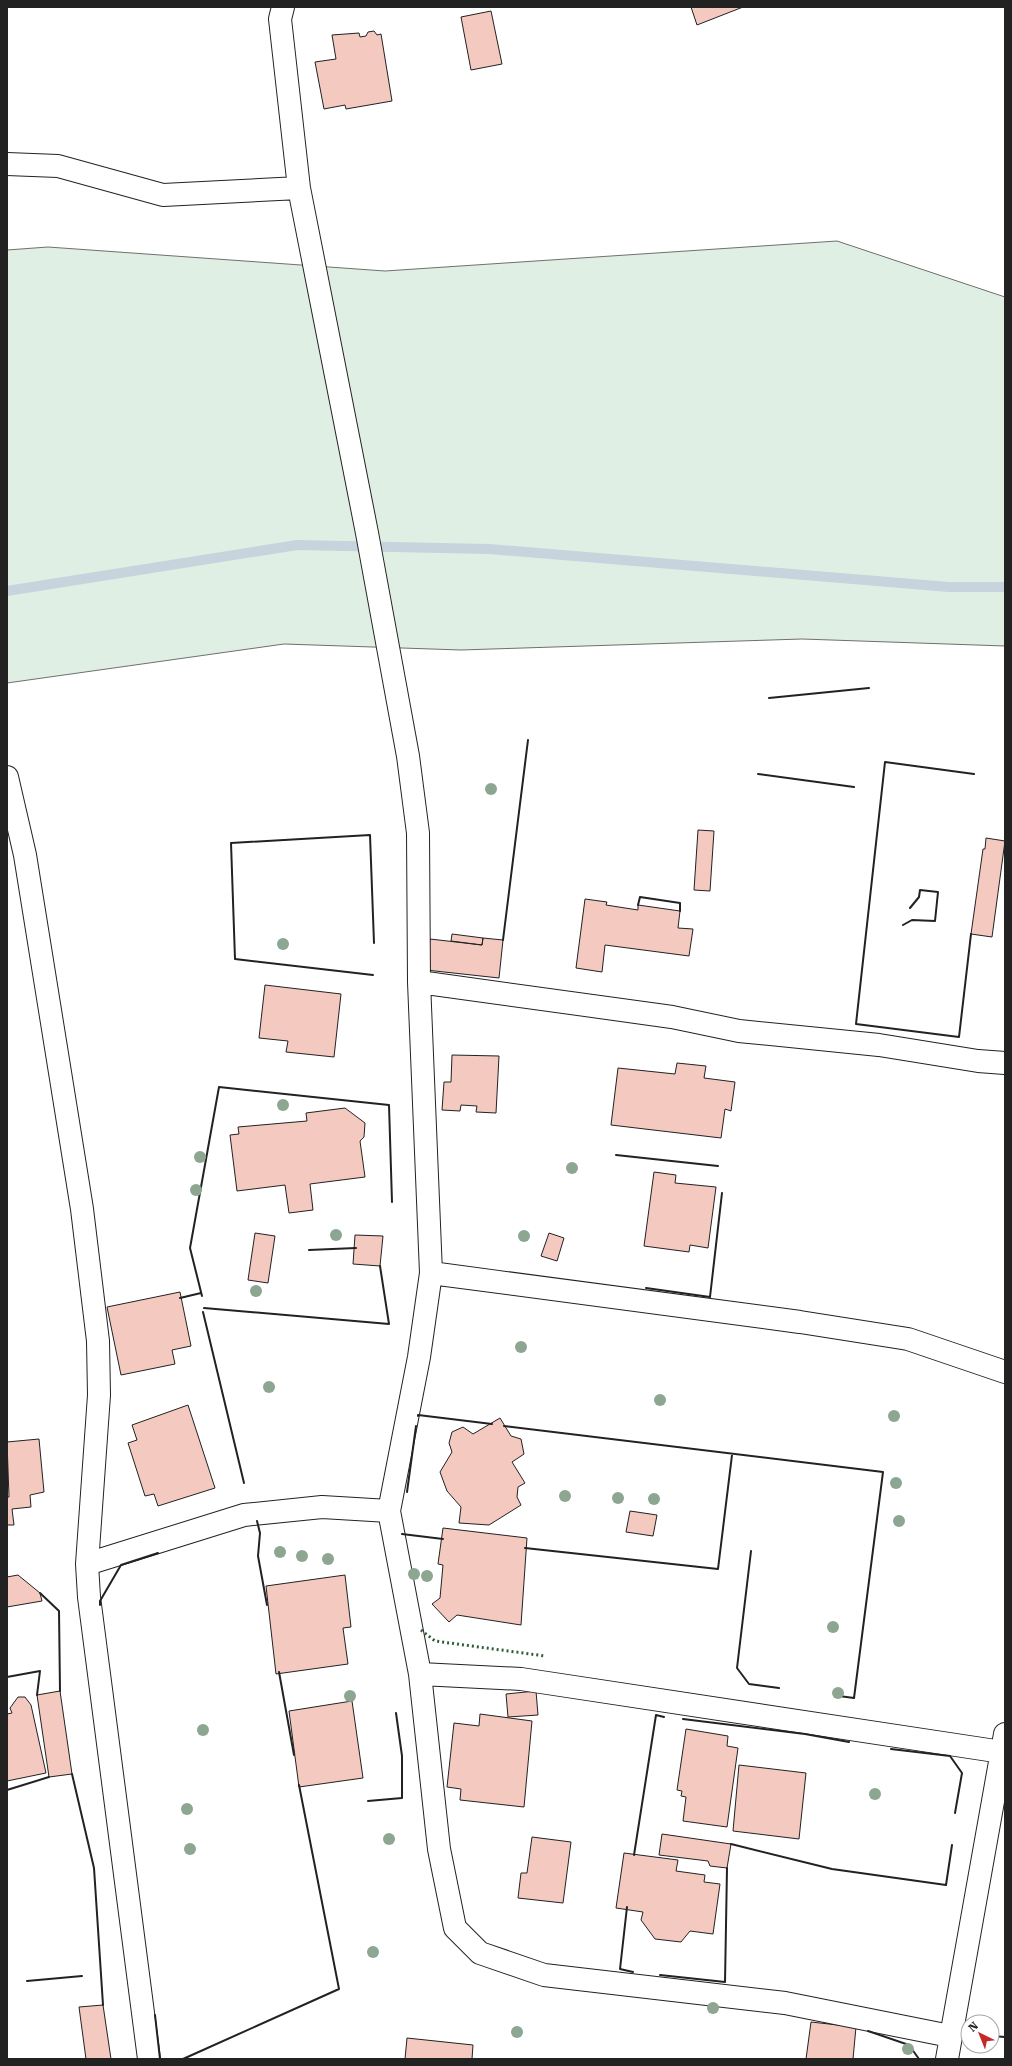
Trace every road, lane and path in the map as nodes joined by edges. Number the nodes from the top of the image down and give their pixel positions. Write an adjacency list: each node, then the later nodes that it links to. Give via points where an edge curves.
1 (283, 7): 3 (street, via 280,19)
2 (7, 164): 3 (street, via 58,166 163,195)
3 (299, 188): 5 (street, via 408,756 418,833)
4 (7, 777): 10 (street, via 25,855 81,1201 98,1341 99,1395)
5 (419, 982): 6 (street, via 664,1016 739,1031 879,1045); 7 (street)
6 (1005, 1063)
7 (431, 1273): 8 (street, via 800,1322 908,1339); 9 (street)
8 (1005, 1372)
9 (389, 1511): 10 (street, via 322,1507 244,1515); 11 (street)
10 (87, 1564): 14 (street, via 88,1597)
11 (420, 1674): 12 (street, via 521,1679); 13 (street, via 440,1849 455,1928 480,1953 544,1974 785,2003)
12 (1003, 1743): 13 (street)
13 (950, 2036): 15 (street)
14 (149, 2059)
15 (947, 2059)

